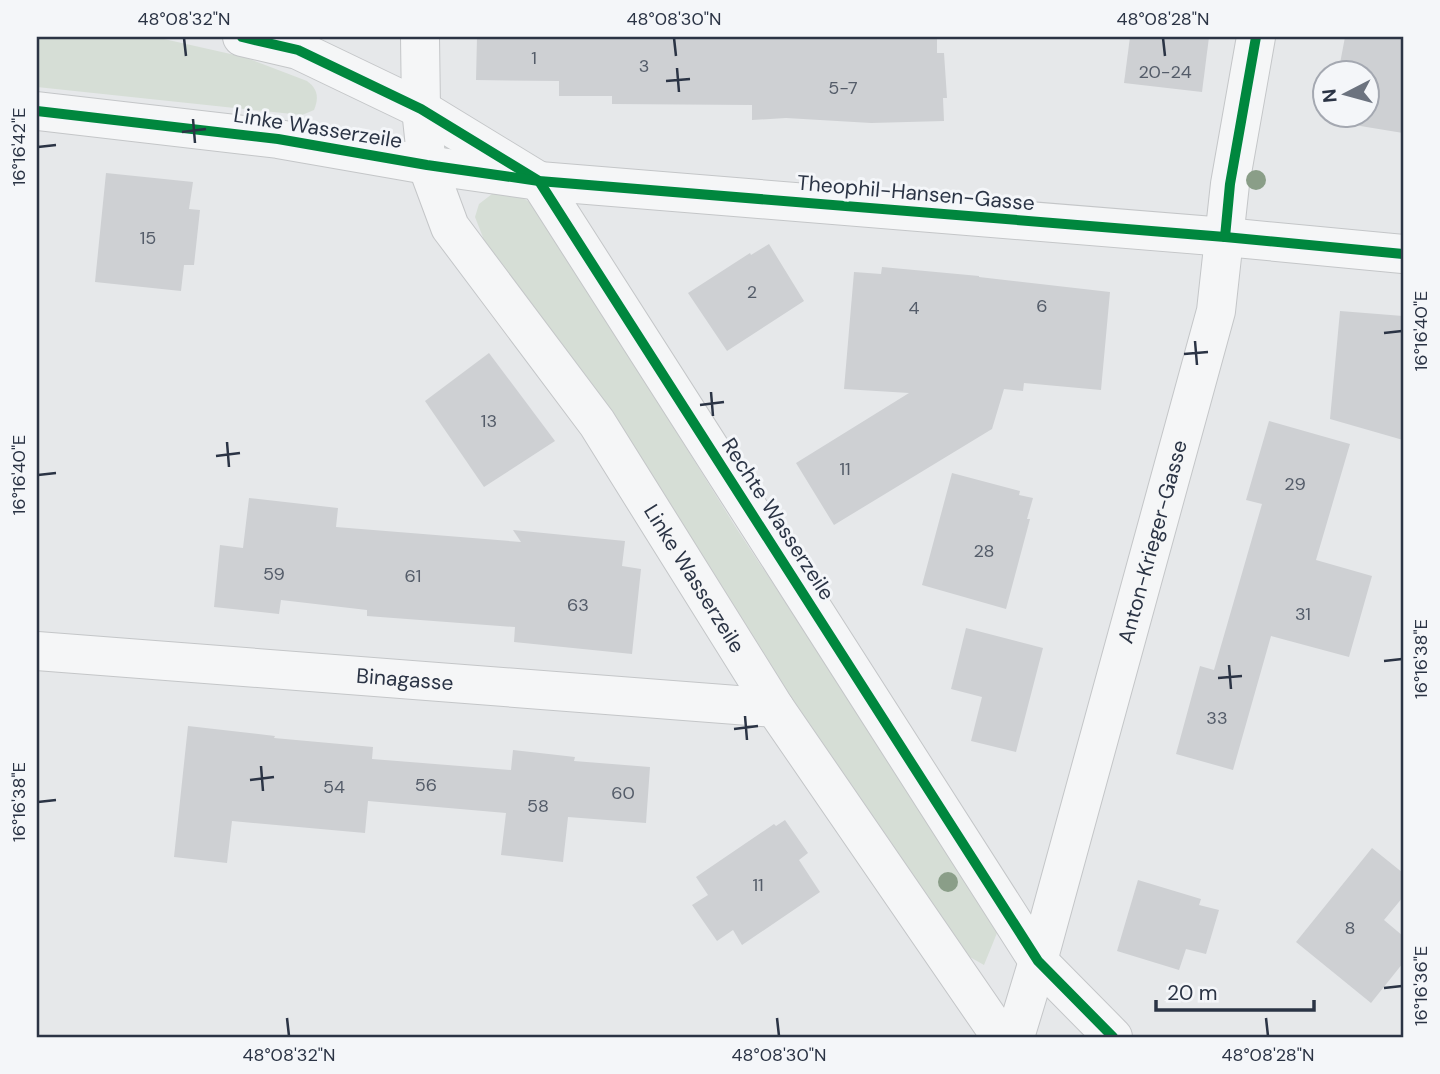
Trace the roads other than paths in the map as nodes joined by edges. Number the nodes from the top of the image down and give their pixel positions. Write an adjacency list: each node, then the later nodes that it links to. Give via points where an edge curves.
1 (242, 37): 4 (street, Rechte Wasserzeile, via 298,50)
2 (419, 37): 4 (street)
3 (1256, 37): 8 (street, Anton-Krieger-Gasse)
4 (421, 109): 6 (street); 7 (street, Rechte Wasserzeile)
5 (37, 111): 6 (street, Linke Wasserzeile, via 278,139)
6 (427, 165): 7 (street, Theophil-Hansen-Gasse); 11 (street, Linke Wasserzeile, via 450,227 597,424)
7 (539, 181): 8 (street, Theophil-Hansen-Gasse); 12 (street, Rechte Wasserzeile)
8 (1224, 237): 9 (street, Theophil-Hansen-Gasse); 12 (street, Anton-Krieger-Gasse, via 1216,311)
9 (1403, 254)
10 (37, 651): 11 (street, Binagasse)
11 (775, 708): 13 (street, Linke Wasserzeile)
12 (1038, 961): 14 (street, Anton-Krieger-Gasse); 15 (street, Rechte Wasserzeile)
13 (1001, 1037)
14 (1015, 1037)
15 (1113, 1037)

